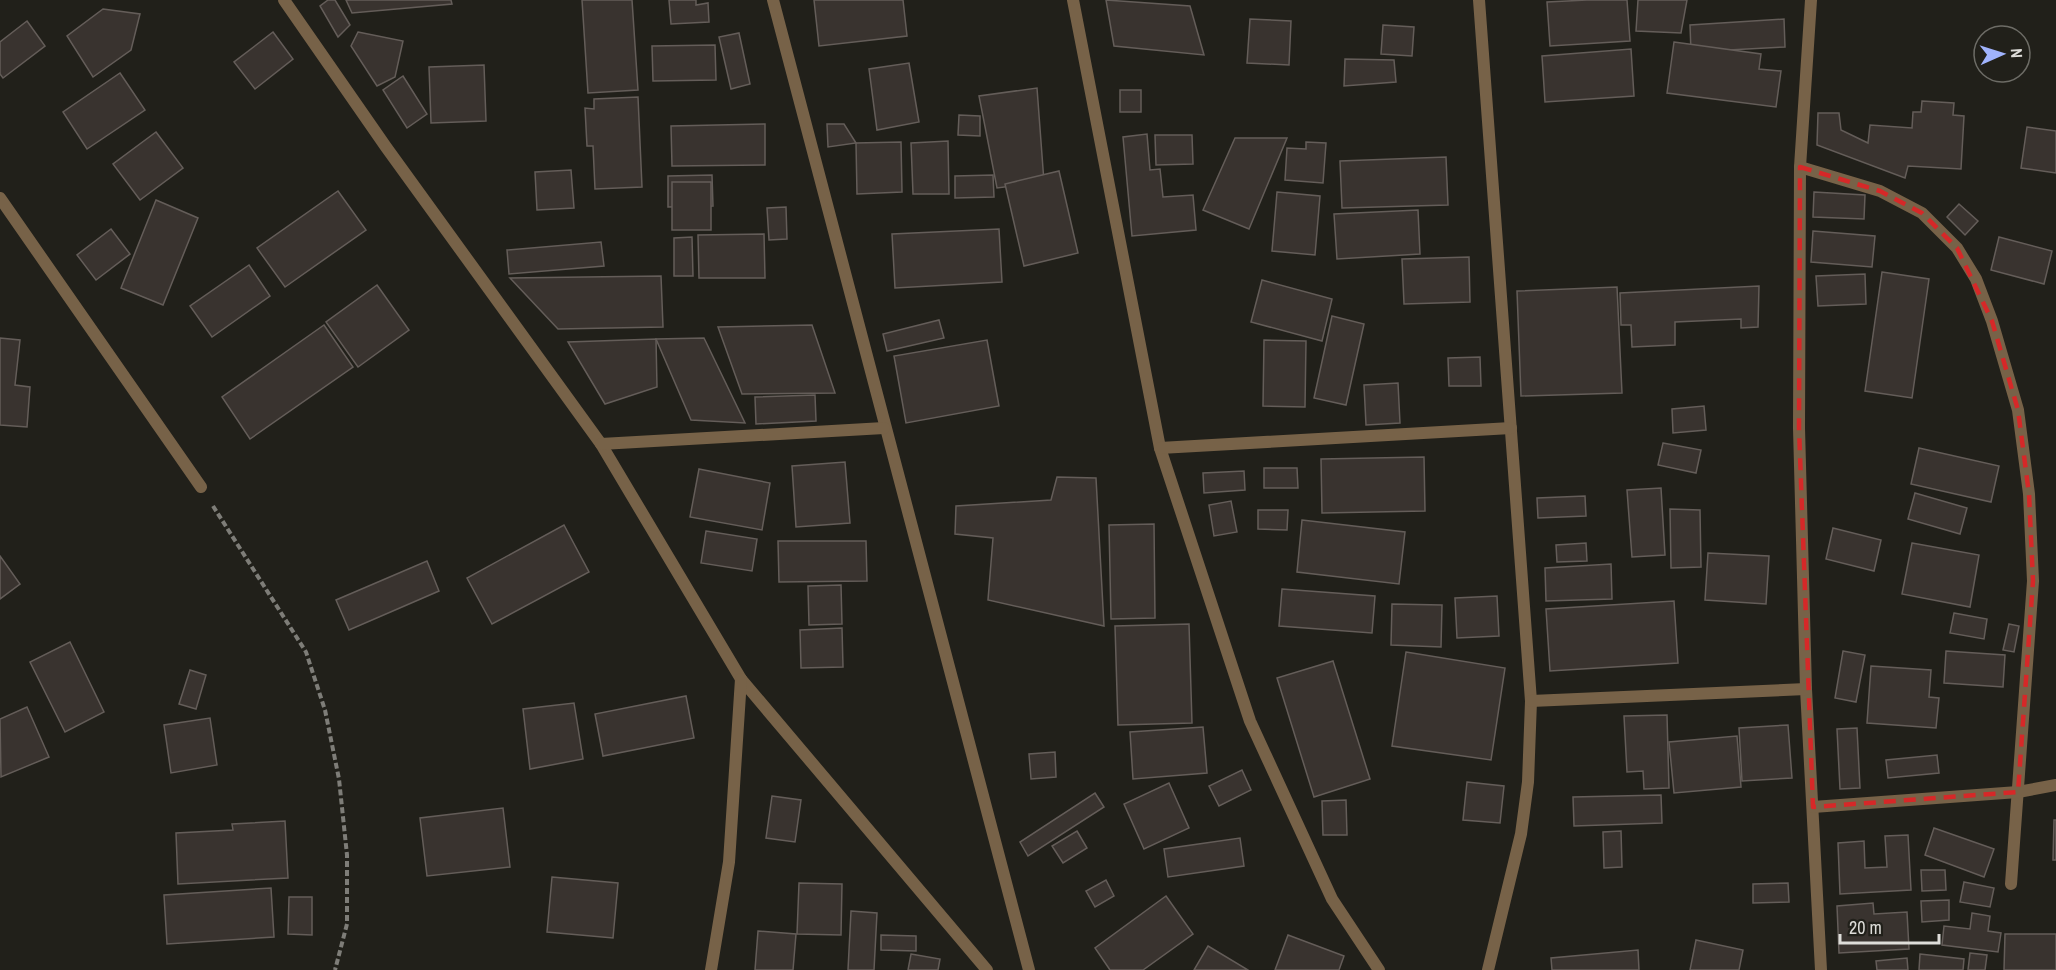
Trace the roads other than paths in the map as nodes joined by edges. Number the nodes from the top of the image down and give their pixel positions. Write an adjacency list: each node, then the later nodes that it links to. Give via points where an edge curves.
1 (284, 0): 10 (street)
2 (773, 0): 8 (street)
3 (1073, 0): 11 (street)
4 (1479, 0): 9 (street)
5 (1811, 0): 6 (street)
6 (1800, 167): 14 (street, via 1799,428); 17 (street, via 1880,191 1922,213 1957,248 1976,279 1992,321 2018,410 2030,494 2033,581)
7 (0, 198): 12 (street)
8 (884, 428): 10 (street); 22 (street)
9 (1511, 428): 11 (street); 15 (street)
10 (601, 444): 13 (street)
11 (1160, 448): 23 (street, via 1250,721 1332,899)
12 (201, 487)
13 (741, 680): 20 (street, via 729,862); 21 (street)
14 (1806, 689): 15 (street); 18 (street)
15 (1531, 701): 24 (street, via 1528,782 1521,834)
16 (2056, 785): 17 (street)
17 (2018, 792): 18 (street); 19 (street)
18 (1813, 807): 25 (street)
19 (2011, 884)
20 (711, 970)
21 (987, 970)
22 (1029, 970)
23 (1379, 970)
24 (1488, 970)
25 (1821, 970)

